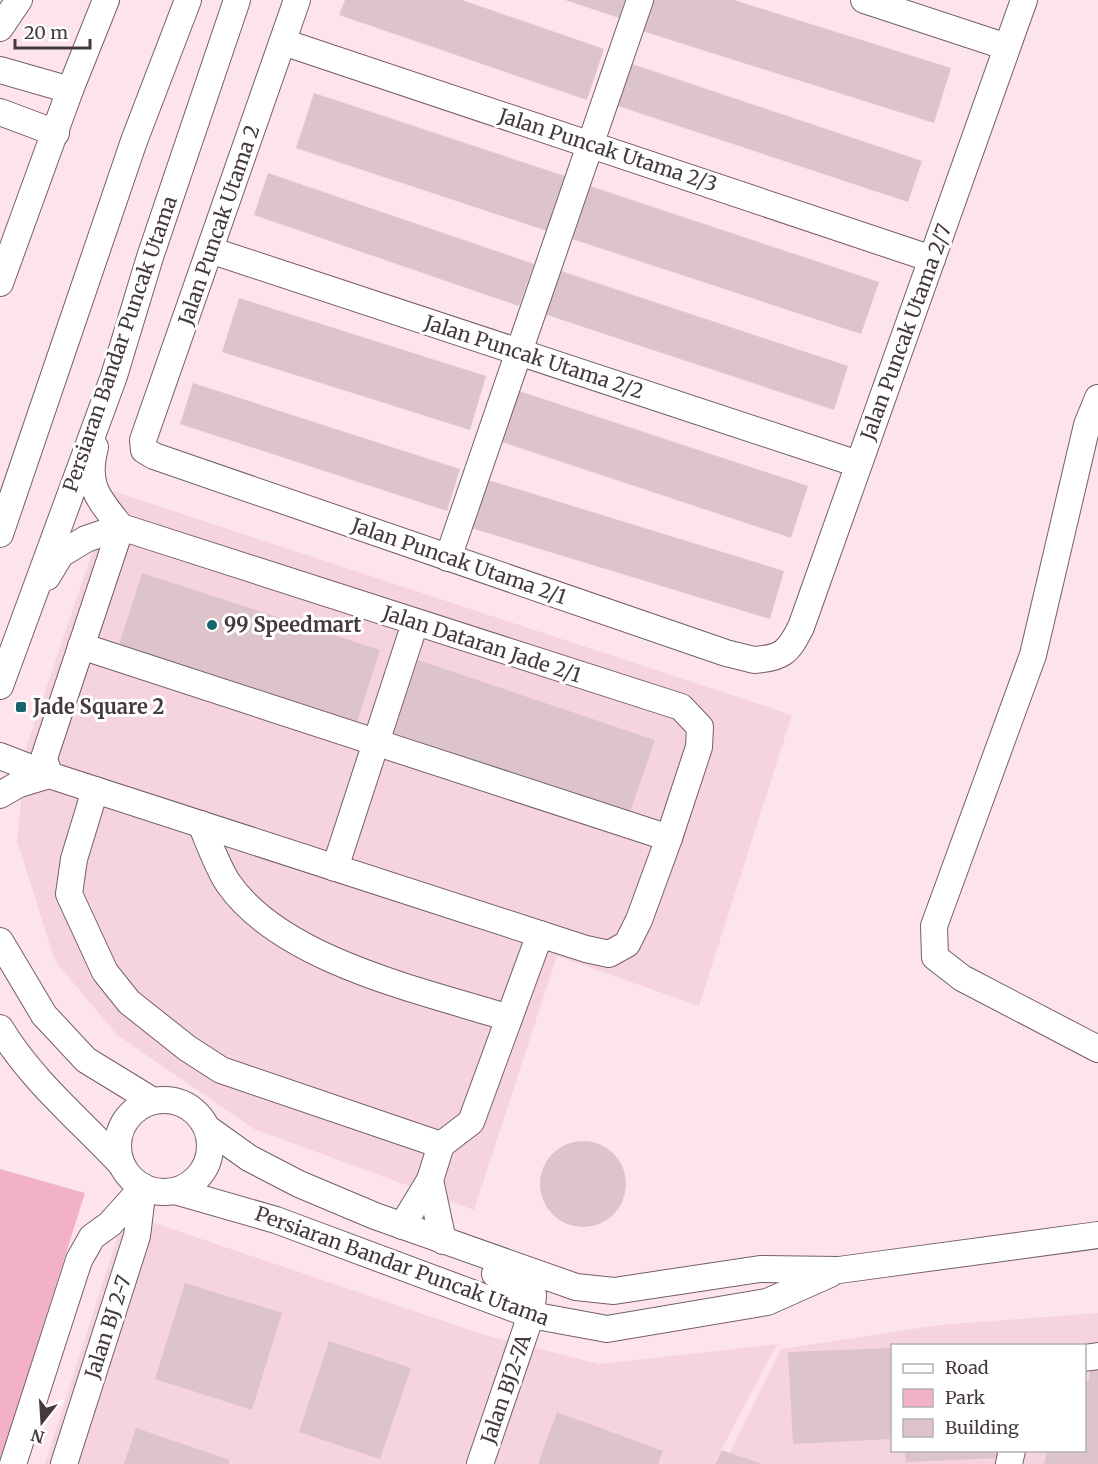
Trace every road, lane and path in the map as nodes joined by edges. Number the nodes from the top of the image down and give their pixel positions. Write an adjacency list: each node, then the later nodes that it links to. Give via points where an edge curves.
1 (19, 0): 9 (street)
2 (106, 0): 13 (street)
3 (188, 0): 26 (street, via 134,141)
4 (237, 0): 21 (street, Persiaran Bandar Puncak Utama)
5 (297, 0): 10 (street, Jalan Puncak Utama 2)
6 (640, 0): 16 (street)
7 (864, 0): 11 (street)
8 (1024, 0): 11 (street, Jalan Puncak Utama 2/7)
9 (0, 28)
10 (283, 42): 16 (street, Jalan Puncak Utama 2/3); 17 (street, Jalan Puncak Utama 2)
11 (1007, 47): 18 (street, Jalan Puncak Utama 2/7)
12 (0, 70): 13 (street)
13 (70, 90): 15 (street)
14 (0, 112): 15 (street)
15 (56, 133): 19 (street)
16 (590, 144): 18 (street, Jalan Puncak Utama 2/3); 20 (street)
17 (210, 250): 20 (street, Jalan Puncak Utama 2/2); 23 (street, Jalan Puncak Utama 2, via 143,440)
18 (932, 259): 24 (street, Jalan Puncak Utama 2/7)
19 (0, 283)
20 (519, 352): 24 (street, Jalan Puncak Utama 2/2); 27 (street)
21 (114, 376): 25 (street, via 91,464 95,495); 28 (street, Persiaran Bandar Puncak Utama)
22 (1098, 398): 45 (street, via 1087,425 1033,655 934,926 935,957 962,978)
23 (144, 450): 27 (street, Jalan Puncak Utama 2/1)
24 (858, 464): 31 (street, Jalan Puncak Utama 2/7, via 801,627 792,646)
25 (121, 527): 28 (street, via 86,539 61,554); 29 (street, Jalan Dataran Jade 2/1); 30 (street)
26 (0, 534)
27 (448, 558): 31 (street, Jalan Puncak Utama 2/1, via 726,653 754,660)
28 (23, 619): 32 (street, Persiaran Bandar Puncak Utama)
29 (415, 623): 33 (street); 39 (street, Jalan Dataran Jade 2/1, via 681,707 700,727 699,747)
30 (81, 646): 33 (street); 35 (street, via 44,758)
31 (777, 658)
32 (0, 686)
33 (376, 742): 39 (street); 40 (street)
34 (0, 756): 35 (street)
35 (49, 775): 36 (street); 37 (street, via 19,784)
36 (95, 790): 38 (street); 48 (street, via 74,859 69,894 105,972 129,1002 221,1070)
37 (0, 795)
38 (201, 824): 40 (street); 43 (street, via 228,882 258,916 297,942 366,974)
39 (669, 838): 41 (street, via 627,944 609,954)
40 (334, 868): 41 (street)
41 (540, 934): 43 (street)
42 (0, 941): 46 (street, via 44,1015 86,1060)
43 (509, 1018): 48 (street, via 471,1122)
44 (0, 1029): 49 (street, via 48,1089)
45 (1098, 1049)
46 (153, 1101): 47 (street, via 169,1100 184,1105); 49 (street, via 127,1119 120,1133)
47 (207, 1128): 52 (street, via 208,1160 201,1174 190,1185); 53 (street, Persiaran Bandar Puncak Utama, via 299,1184)
48 (441, 1144): 50 (street)
49 (121, 1164): 51 (street, via 130,1178)
50 (430, 1180): 54 (street); 56 (street)
51 (143, 1187): 52 (street); 59 (street, via 110,1224 92,1237 79,1260); 60 (street, Jalan BJ 2-7, via 137,1236)
52 (175, 1191): 58 (street, Persiaran Bandar Puncak Utama, via 276,1220)
53 (375, 1216): 54 (street, Persiaran Bandar Puncak Utama); 58 (street, via 525,1288 533,1295)
54 (402, 1226): 56 (street, Persiaran Bandar Puncak Utama)
55 (1098, 1235): 57 (street, Persiaran Bandar Puncak Utama)
56 (443, 1240): 57 (street, Persiaran Bandar Puncak Utama, via 576,1287 614,1291 760,1269)
57 (839, 1270): 58 (street, Persiaran Bandar Puncak Utama, via 767,1302 607,1329)
58 (531, 1315): 61 (street, Jalan BJ2-7A)
59 (13, 1464)
60 (64, 1464)
61 (480, 1464)

